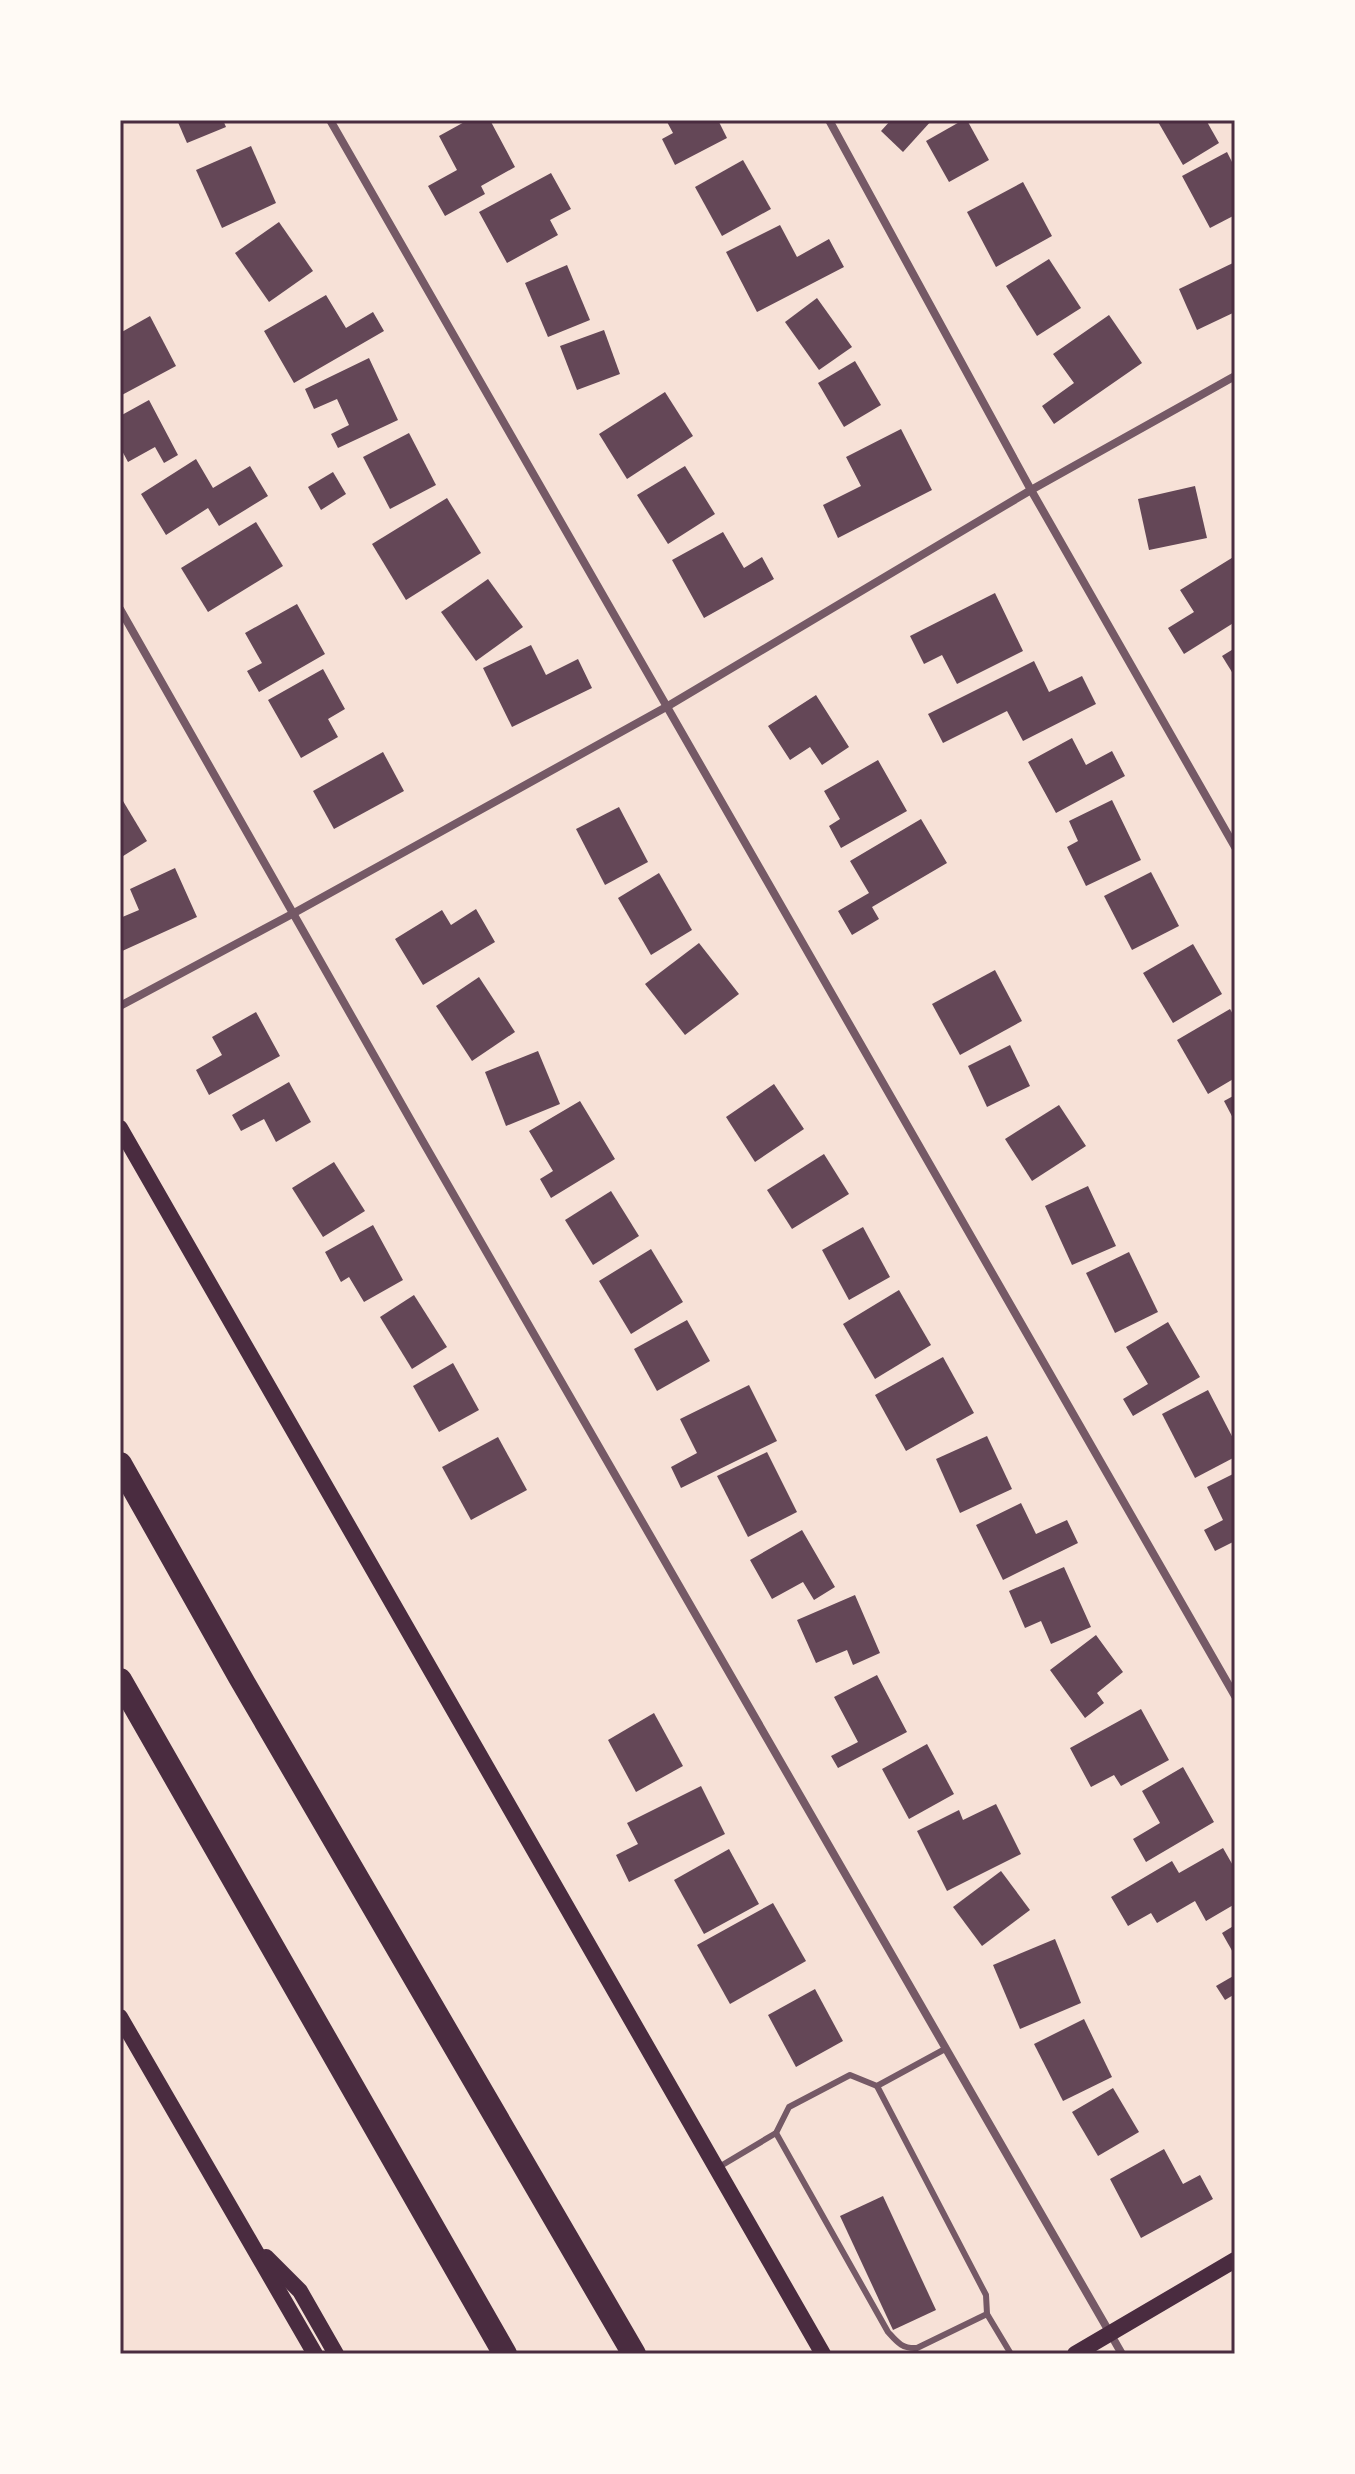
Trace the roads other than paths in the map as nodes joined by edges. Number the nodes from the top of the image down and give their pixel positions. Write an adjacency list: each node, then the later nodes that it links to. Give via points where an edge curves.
1 (330, 120): 6 (street)
2 (829, 120): 4 (street)
3 (1235, 376): 4 (street)
4 (1031, 490): 6 (street); 7 (street)
5 (120, 609): 8 (street)
6 (668, 706): 8 (street); 13 (street)
7 (1235, 847)
8 (294, 913): 9 (street); 15 (street)
9 (120, 1006)
10 (120, 1128): 18 (main road)
11 (120, 1464): 27 (highway)
12 (120, 1680): 26 (highway)
13 (1235, 1696)
14 (120, 2017): 19 (main road)
15 (945, 2049): 16 (lane); 23 (street)
16 (877, 2086): 17 (lane, via 850,2075 789,2107); 21 (lane, via 986,2295)
17 (776, 2133): 18 (lane); 21 (lane, via 898,2344 917,2348)
18 (716, 2169): 22 (main road)
19 (248, 2239): 24 (main road); 25 (main road, via 300,2291)
20 (1235, 2260): 23 (main road)
21 (987, 2314): 30 (lane)
22 (806, 2324): 28 (main road); 29 (main road)
23 (1109, 2334): 31 (main road); 32 (street)
24 (315, 2354)
25 (336, 2354)
26 (505, 2354)
27 (634, 2354)
28 (806, 2354)
29 (823, 2354)
30 (1011, 2354)
31 (1075, 2354)
32 (1122, 2354)

